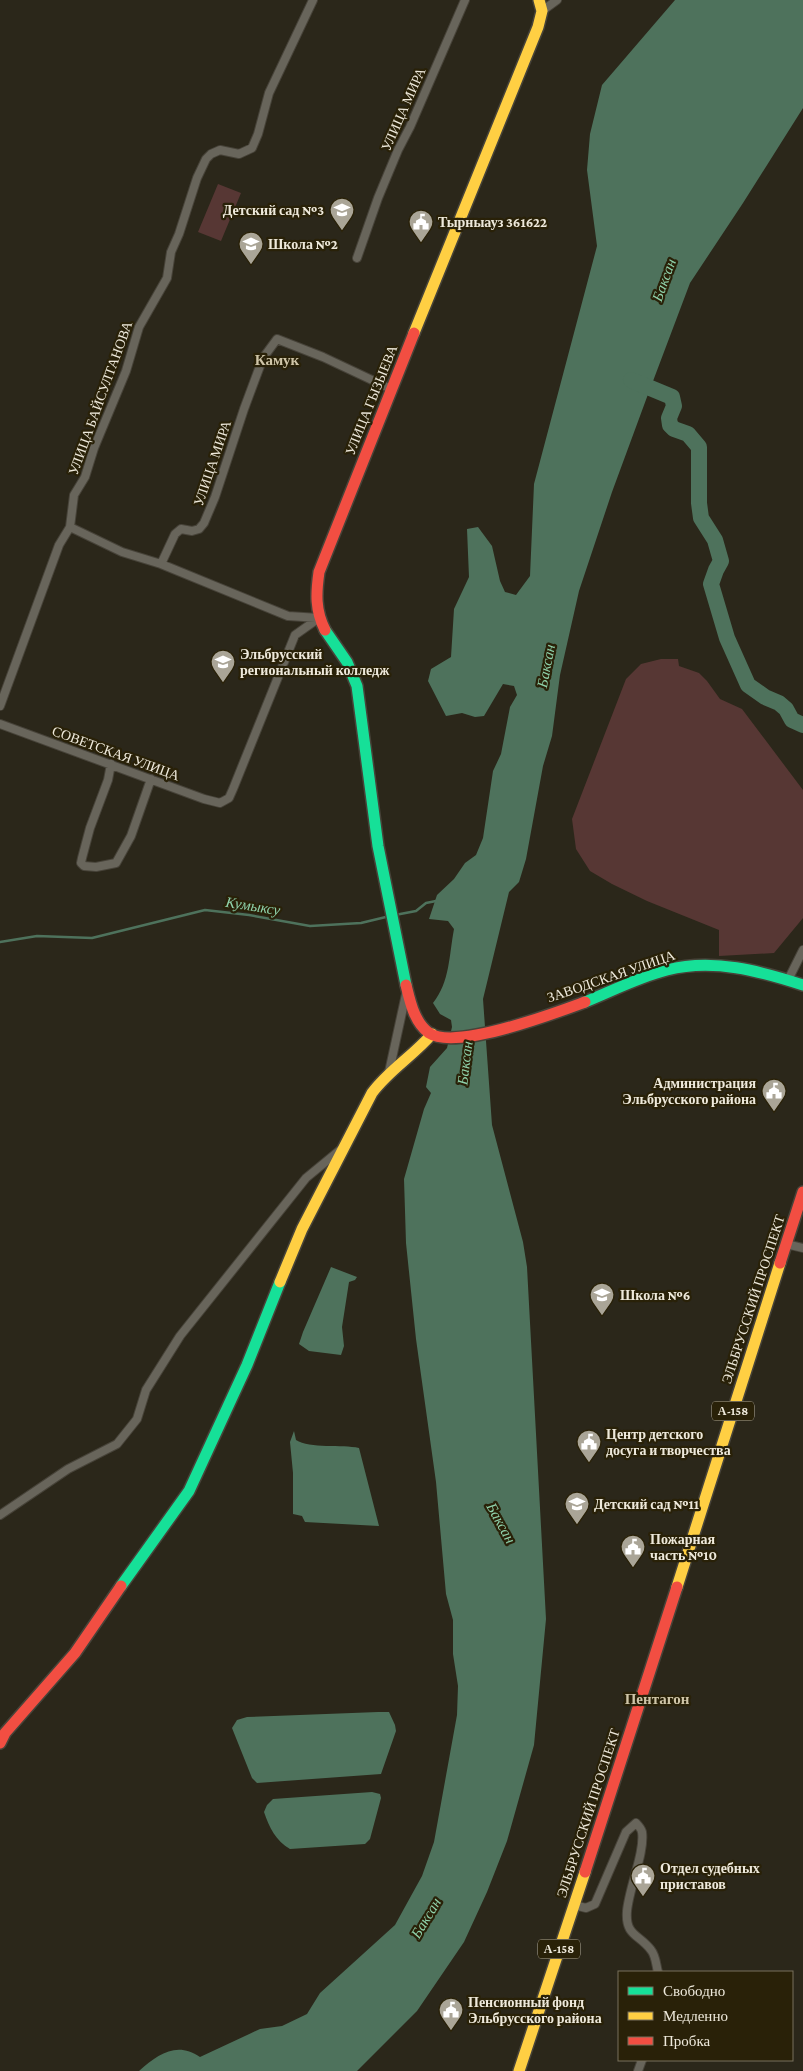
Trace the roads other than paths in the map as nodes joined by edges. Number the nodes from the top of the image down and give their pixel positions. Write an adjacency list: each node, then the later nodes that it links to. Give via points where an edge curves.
1 (313, 0): 7 (street, УЛИЦА БАЙСУЛТАНОВА, via 268,93 252,148 239,154 220,150 211,154 196,178 171,252 167,278 139,326 126,371 85,477 74,495)
2 (465, 0): 5 (street, УЛИЦА МИРА, via 398,150)
3 (557, 0): 4 (street)
4 (540, 6): 6 (street, УЛИЦА ГЫЗЫЕВА, via 538,27)
5 (357, 258)
6 (391, 389): 8 (street, УЛИЦА МИРА, via 277,339 263,358 204,524 199,529 181,530 175,534); 9 (street, УЛИЦА ГЫЗЫЕВА, via 319,572 316,595)
7 (70, 527): 8 (street, via 122,552); 10 (street, УЛИЦА БАЙСУЛТАНОВА, via 59,545)
8 (161, 564): 9 (street, via 288,616)
9 (319, 618): 13 (street, СОВЕТСКАЯ УЛИЦА, via 295,635 229,798 214,802); 17 (street, via 355,678 378,846)
10 (0, 706)
11 (0, 724): 12 (street, СОВЕТСКАЯ УЛИЦА)
12 (111, 764): 13 (street, СОВЕТСКАЯ УЛИЦА); 13 (street, via 82,858 84,866 116,863 131,836)
13 (151, 779)
14 (803, 950): 15 (street)
15 (788, 980): 16 (street, ЗАВОДСКАЯ УЛИЦА); 18 (street, ЗАВОДСКАЯ УЛИЦА, via 721,966 675,968 489,1033)
16 (803, 985)
17 (407, 987): 18 (street, via 417,1019); 19 (street)
18 (437, 1036): 19 (street)
19 (389, 1072): 20 (street, via 372,1094)
20 (343, 1147): 24 (street, via 306,1178 180,1336 146,1390 137,1419 116,1444 68,1469); 25 (street, via 302,1229 247,1365 189,1491 75,1653 5,1733)
21 (803, 1192): 22 (street, ЭЛЬБРУССКИЙ ПРОСПЕКТ / А-158)
22 (786, 1244): 23 (street); 26 (street, ЭЛЬБРУССКИЙ ПРОСПЕКТ / А-158)
23 (803, 1248)
24 (0, 1515)
25 (0, 1743)
26 (574, 1904): 27 (street, via 586,1908 595,1904 626,1832 636,1822 642,1830 642,1844 629,1895 628,1927 651,1950); 28 (street, ЭЛЬБРУССКИЙ ПРОСПЕКТ / А-158)
27 (658, 1971)
28 (519, 2071)

